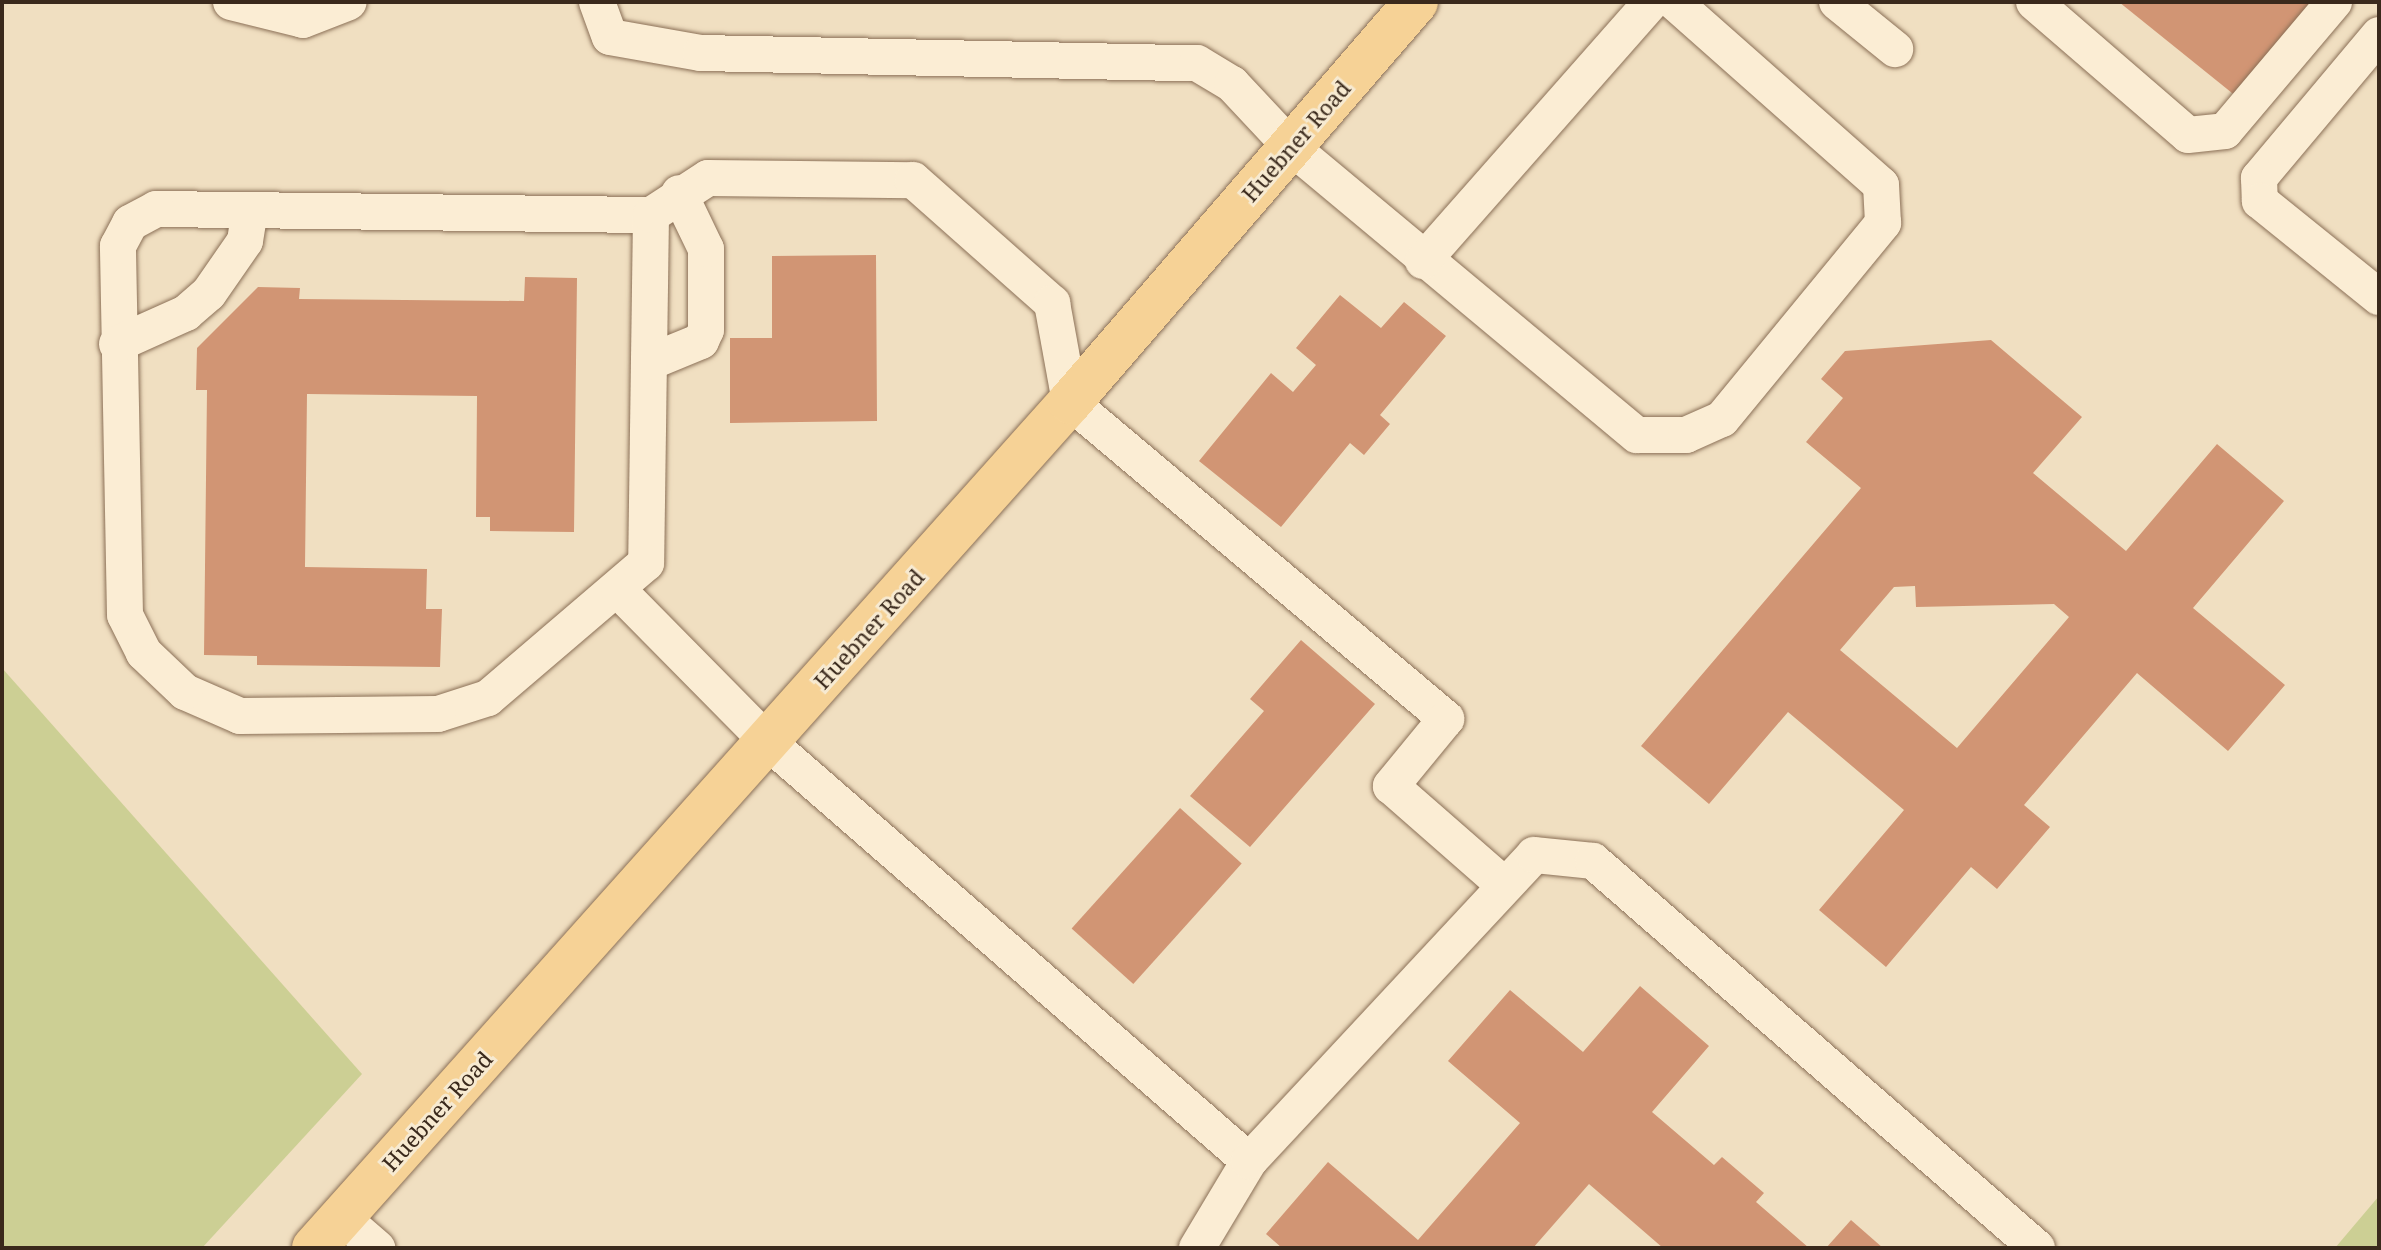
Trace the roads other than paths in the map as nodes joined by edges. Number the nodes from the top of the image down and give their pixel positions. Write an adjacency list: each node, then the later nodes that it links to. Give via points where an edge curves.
1 (231, 2): 2 (lane, via 303,20)
2 (349, 2)
3 (597, 2): 12 (lane, via 610,37 701,53 1197,63 1232,84)
4 (1416, 2): 12 (main road, Huebner Road)
5 (1651, 2): 16 (lane)
6 (1674, 2): 16 (lane, via 1881,185 1883,223 1722,419 1686,435 1637,435)
7 (1837, 2): 11 (lane)
8 (2034, 2): 9 (lane, via 2188,135 2225,131)
9 (2334, 2)
10 (2379, 35): 17 (lane, via 2259,178 2260,201)
11 (1895, 49)
12 (1291, 147): 16 (lane); 20 (main road, Huebner Road)
13 (679, 193): 15 (lane); 19 (lane, via 706,249 706,330 701,341); 20 (lane, via 708,178 913,180 1052,303)
14 (250, 210): 15 (lane); 18 (lane, via 245,241 209,293 186,313); 18 (lane, via 156,209 130,223 118,246)
15 (651, 215): 19 (lane)
16 (1423, 261)
17 (2379, 297)
18 (117, 344): 21 (lane, via 125,615 144,653 209,707 240,716 438,714 488,698)
19 (650, 362): 21 (lane, via 646,563)
20 (1070, 402): 22 (main road, Huebner Road); 23 (lane, via 1446,719 1391,786)
21 (619, 591): 22 (lane)
22 (768, 742): 24 (lane); 25 (main road, Huebner Road)
23 (1503, 884): 24 (lane); 28 (lane, via 1534,855 1593,861)
24 (1249, 1161): 27 (lane)
25 (328, 1233): 26 (lane)
26 (377, 1248)
27 (1197, 1248)
28 (2037, 1248)

